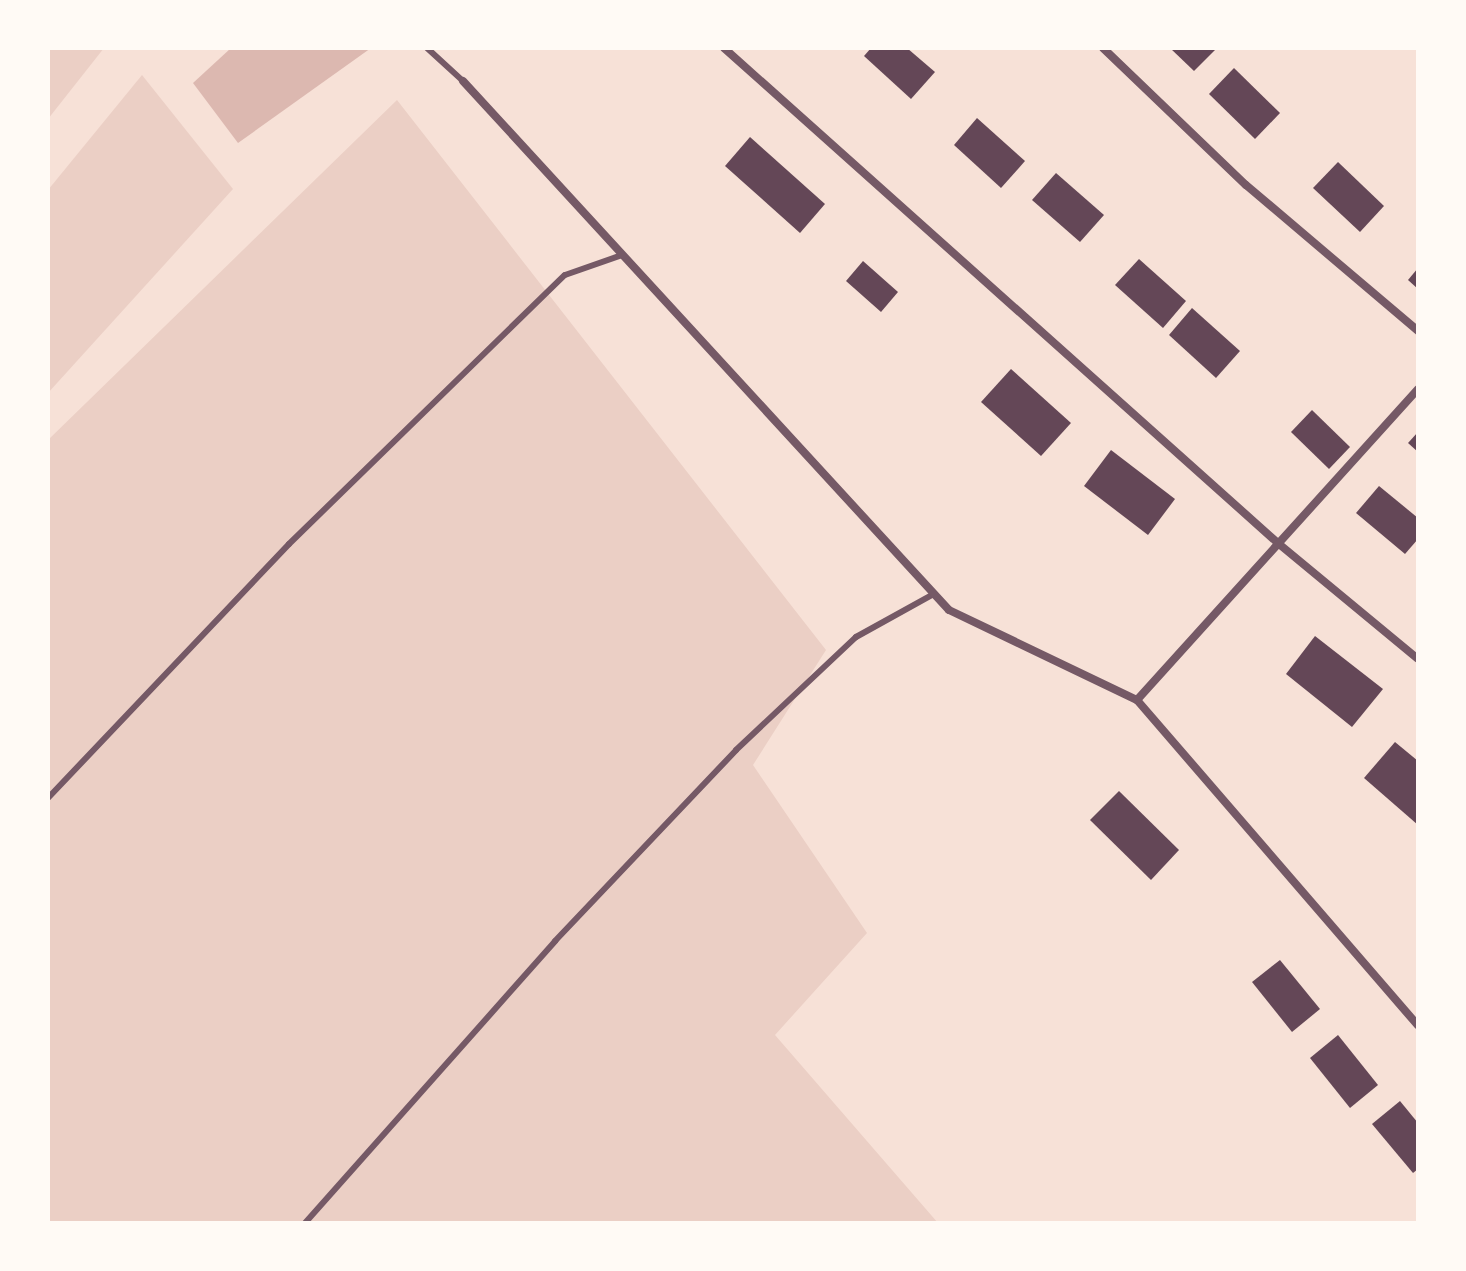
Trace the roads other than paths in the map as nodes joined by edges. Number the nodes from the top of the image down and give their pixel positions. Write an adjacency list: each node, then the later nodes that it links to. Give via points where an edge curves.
1 (427, 48): 4 (lane)
2 (724, 48): 8 (street)
3 (1103, 48): 6 (street, via 1246,185)
4 (463, 81): 5 (street)
5 (622, 255): 9 (street); 12 (lane, via 565,275 289,544)
6 (1418, 331)
7 (1418, 389): 8 (street)
8 (1279, 544): 10 (street); 11 (street)
9 (934, 594): 11 (street, via 949,610); 14 (lane, via 856,637 736,750 555,941)
10 (1418, 659)
11 (1137, 700): 13 (street)
12 (48, 798)
13 (1418, 1026)
14 (305, 1223)

